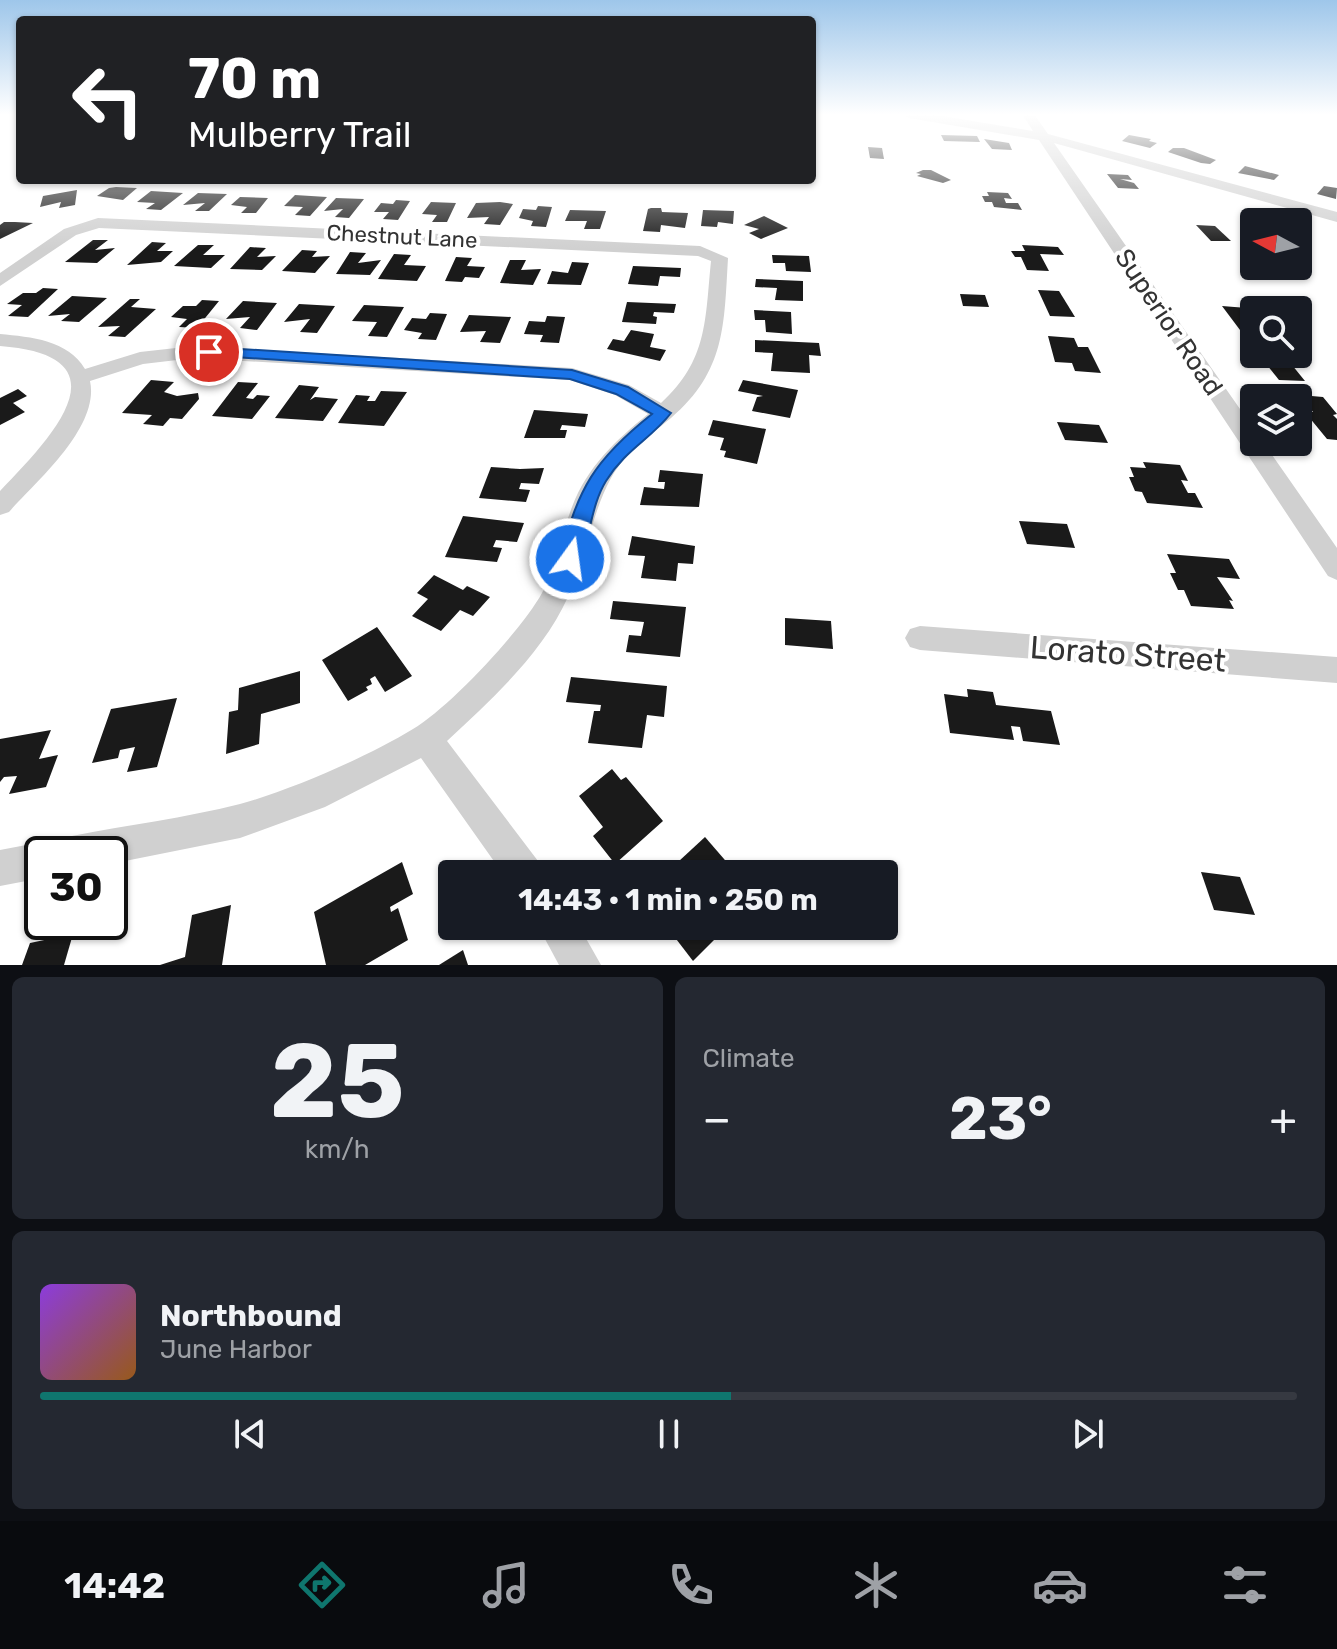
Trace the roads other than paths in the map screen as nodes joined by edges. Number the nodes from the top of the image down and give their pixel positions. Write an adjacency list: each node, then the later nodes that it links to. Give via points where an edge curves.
1 (1059, 159): 9 (street, Superior Road)
2 (1127, 159): 3 (street)
3 (1337, 217)
4 (0, 281): 7 (street, Chestnut Lane, via 88,224 716,255 721,266 710,350 696,379)
5 (0, 340): 6 (street, via 56,351)
6 (81, 377): 7 (street, via 140,358 194,352 524,370 593,380); 8 (street, via 77,413 57,444)
7 (663, 413): 12 (street, via 620,448 596,482 570,559 538,624 489,682)
8 (0, 506)
9 (1337, 569)
10 (920, 638): 11 (street, Lorato Street)
11 (1337, 670)
12 (426, 739): 13 (street, via 313,795 240,821); 14 (street)
13 (128, 843)
14 (515, 860)
15 (24, 863): 16 (street)
16 (0, 868)
17 (566, 940): 18 (street)
18 (581, 965)

